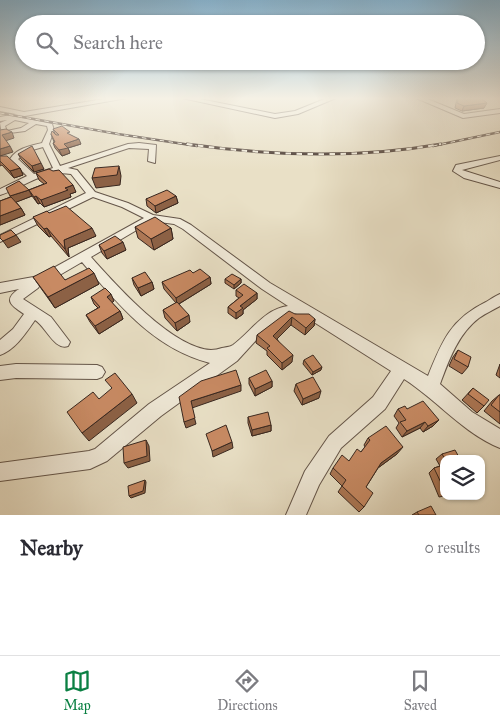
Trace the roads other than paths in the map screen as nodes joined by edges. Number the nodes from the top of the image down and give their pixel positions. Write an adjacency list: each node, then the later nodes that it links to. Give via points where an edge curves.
1 (6, 122): 3 (street, via 2,125)
2 (35, 122): 3 (street, via 22,130); 4 (street, via 51,127)
3 (2, 134)
4 (45, 144): 5 (street, via 20,152); 9 (street)
5 (15, 157): 7 (street); 10 (street)
6 (500, 158): 11 (street, via 459,167 456,171)
7 (6, 159)
8 (152, 160): 9 (street, via 154,147 134,145)
9 (58, 169): 10 (street); 13 (street, via 74,172)
10 (32, 177): 12 (street)
11 (500, 185)
12 (0, 192)
13 (92, 194): 14 (street); 15 (street)
14 (151, 218): 16 (street); 21 (street, via 176,221 187,227 266,286)
15 (0, 238)
16 (84, 257): 17 (street); 23 (street, via 113,289 172,342 209,358)
17 (42, 280): 18 (street); 20 (street, via 16,297 17,303)
18 (0, 288)
19 (500, 300): 28 (street, via 475,313 455,332)
20 (32, 313): 22 (street, via 50,323); 24 (street, via 18,333)
21 (318, 318): 23 (street, via 292,311 283,312); 25 (street)
22 (63, 342)
23 (239, 347): 30 (street, via 232,356 155,410 101,455 90,460)
24 (0, 349)
25 (401, 370): 28 (street); 31 (street, via 379,403 335,442 312,478)
26 (97, 372): 27 (street)
27 (0, 373)
28 (431, 387): 29 (street, via 466,418)
29 (500, 439)
30 (0, 472)
31 (296, 515)

